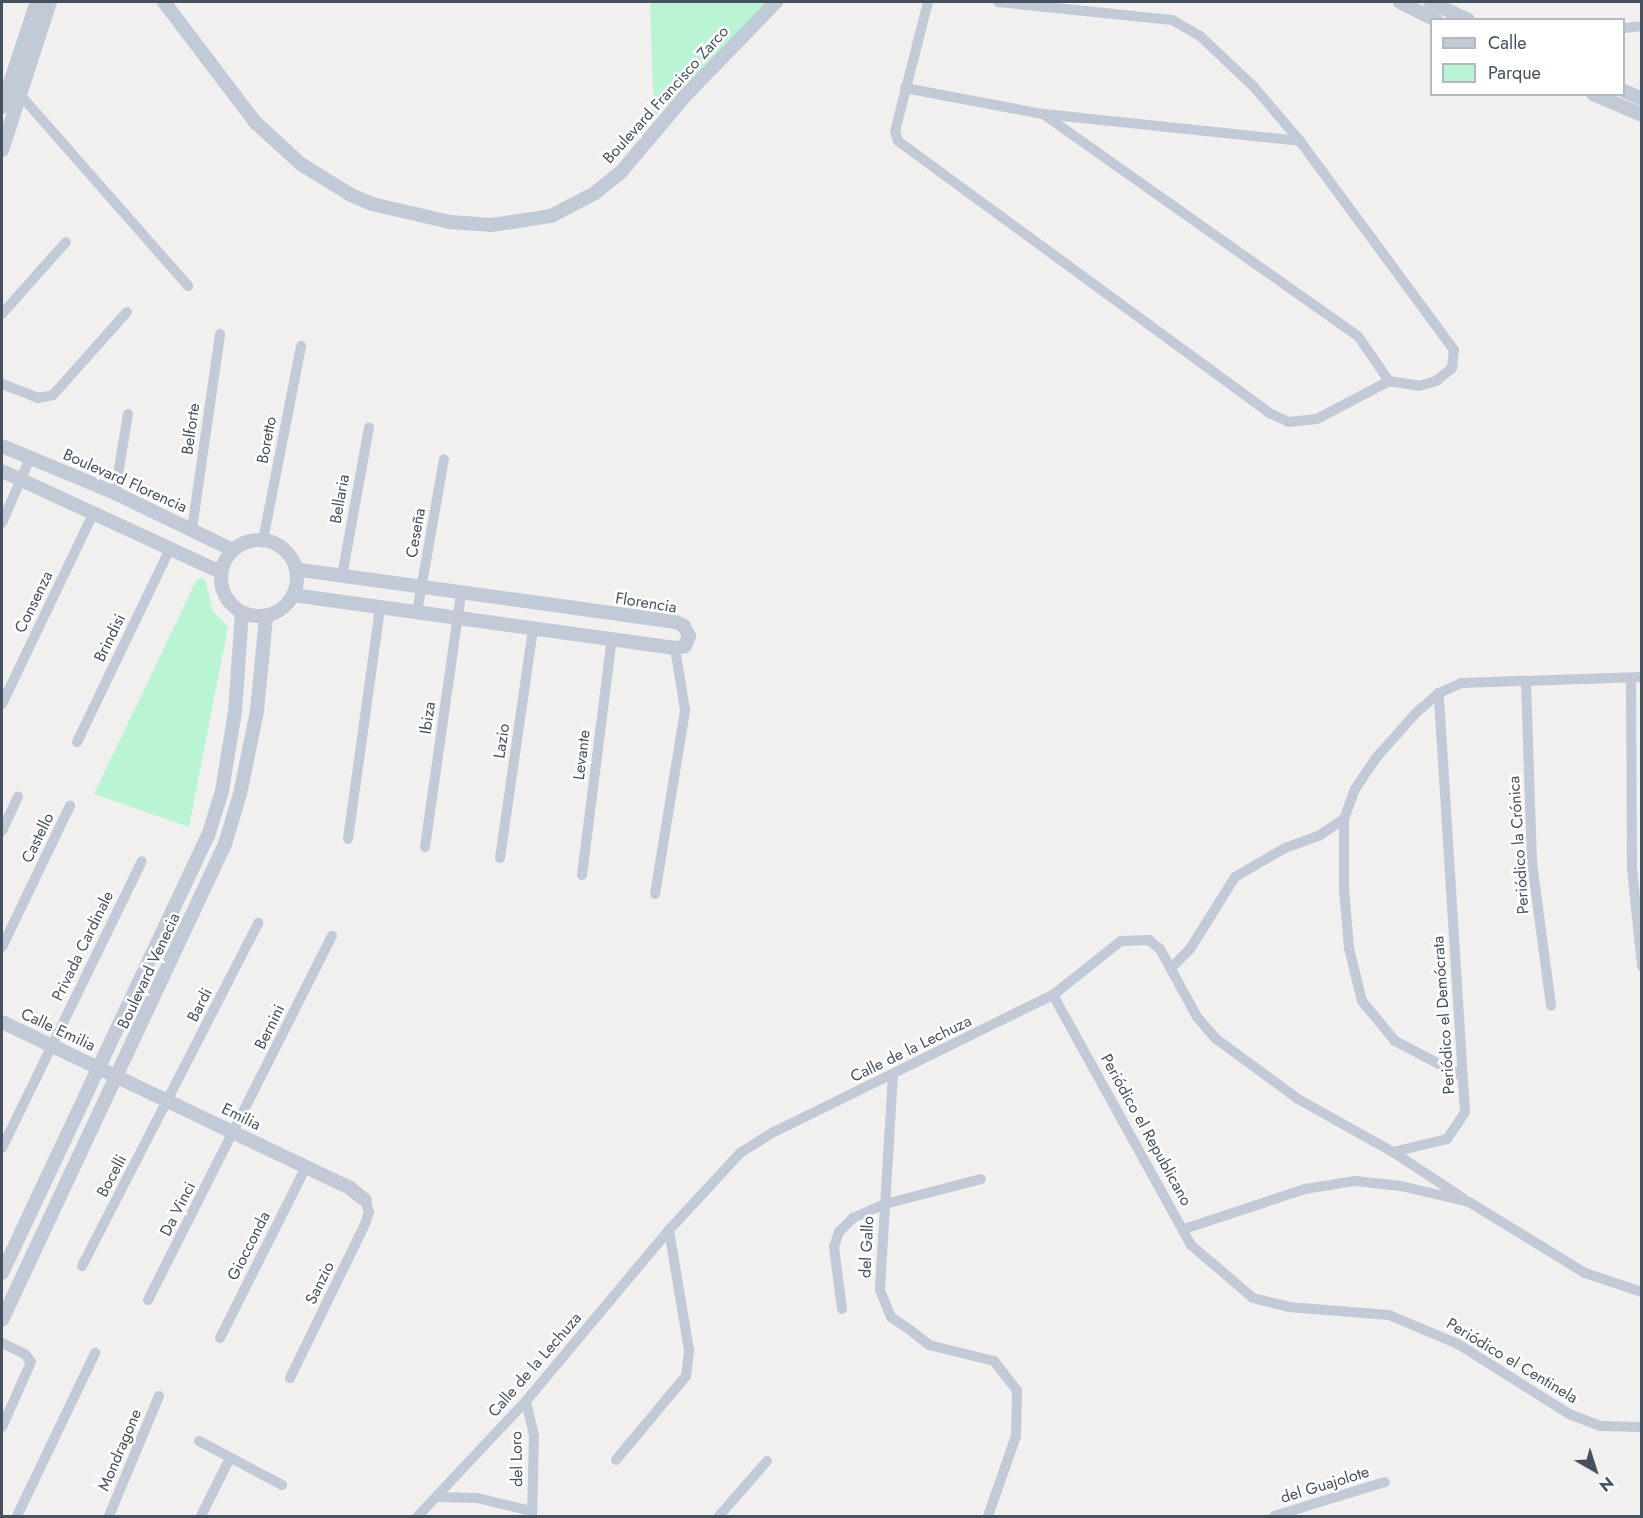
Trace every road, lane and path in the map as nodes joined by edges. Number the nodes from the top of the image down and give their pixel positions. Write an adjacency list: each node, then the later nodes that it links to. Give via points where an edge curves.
1 (37, 2): 14 (street)
2 (50, 2): 14 (street)
3 (164, 2): 4 (street, Boulevard Francisco Zarco, via 256,123 301,164 372,204 450,222 492,225 551,216 595,193 621,172 685,96)
4 (776, 2)
5 (928, 2): 13 (street)
6 (998, 2): 21 (street, via 1172,20 1200,36 1254,87)
7 (1400, 2): 9 (street)
8 (1430, 2): 10 (street)
9 (1432, 18)
10 (1464, 18)
11 (1641, 26): 12 (street)
12 (1625, 28)
13 (905, 88): 19 (street); 29 (street, via 895,131 898,141 1269,413 1289,422 1317,419)
14 (15, 89): 18 (street); 22 (street); 24 (street)
15 (1625, 92): 17 (street)
16 (1598, 96): 20 (street)
17 (1641, 99)
18 (2, 107)
19 (1043, 114): 21 (street); 29 (street, via 1358,336)
20 (1641, 115)
21 (1300, 141): 29 (street, via 1454,350 1452,368 1436,381 1419,386)
22 (2, 150)
23 (66, 242): 26 (street)
24 (188, 286)
25 (127, 312): 30 (street, via 53,394 38,398)
26 (2, 314)
27 (220, 334): 41 (street, Belforte)
28 (301, 346): 42 (street, Boretto)
29 (1389, 381)
30 (2, 384)
31 (128, 414): 38 (street)
32 (369, 427): 47 (street, Bellaria)
33 (2, 446): 34 (street, Boulevard Florencia)
34 (30, 458): 37 (street); 38 (street, Boulevard Florencia)
35 (444, 459): 48 (street, Ceseña)
36 (2, 471): 37 (street)
37 (21, 480): 39 (street); 40 (street)
38 (115, 493): 41 (street, Boulevard Florencia)
39 (93, 514): 43 (street); 62 (street, Consenza)
40 (2, 523)
41 (192, 529): 44 (street, Boulevard Florencia)
42 (263, 540): 44 (street, via 244,543); 45 (street, via 282,547)
43 (171, 547): 46 (street); 63 (street, Brindisi)
44 (233, 550): 46 (street)
45 (296, 569): 47 (street, Florencia); 49 (street)
46 (221, 572): 53 (street, via 224,596)
47 (342, 576): 48 (street, Florencia)
48 (422, 587): 50 (street, Florencia); 52 (street, Ceseña)
49 (293, 594): 51 (street); 54 (street, via 286,605)
50 (461, 594): 55 (street, Ibiza); 58 (street, Florencia, via 676,622 684,626 689,636 685,646)
51 (380, 607): 52 (street); 68 (street)
52 (417, 612): 55 (street)
53 (242, 613): 54 (street); 83 (street, Boulevard Venecia, via 235,712 222,792 191,875)
54 (266, 617): 86 (street, Boulevard Venecia, via 257,711 225,844)
55 (457, 618): 56 (street); 69 (street, Ibiza)
56 (534, 629): 57 (street); 70 (street, Lazio)
57 (612, 639): 58 (street); 72 (street, Levante)
58 (675, 648): 73 (street, via 685,710)
59 (1636, 677): 60 (street); 77 (street, via 1632,869)
60 (1526, 682): 61 (street, via 1461,683); 80 (street, Periódico la Crónica, via 1532,862)
61 (1439, 693): 66 (street, via 1375,759 1354,789); 85 (street, Periódico el Demócrata)
62 (2, 704)
63 (77, 742)
64 (18, 796): 67 (street)
65 (70, 806): 76 (street, Castello)
66 (1344, 819): 78 (street, via 1320,835 1253,864 1235,877 1191,949); 85 (street, via 1348,948 1362,1000 1395,1041)
67 (2, 831)
68 (348, 839)
69 (425, 847)
70 (500, 858)
71 (142, 861): 82 (street, Privada Cardinale)
72 (582, 874)
73 (655, 894)
74 (258, 923): 87 (street, Bardi)
75 (332, 936): 88 (street, Bernini)
76 (2, 947)
77 (1641, 966)
78 (1171, 969): 79 (street, Calle de la Lechuza, via 1149,940 1135,937 1108,948); 90 (street, via 1197,1017 1215,1038 1298,1099)
79 (1053, 995): 84 (street, Calle de la Lechuza); 96 (street, Periódico el Republicano)
80 (1551, 1006)
81 (2, 1022): 82 (street, Calle Emilia)
82 (51, 1045): 83 (street, Calle Emilia); 89 (street, Privada Cardinale)
83 (100, 1068): 86 (street, Emilia); 99 (street, Boulevard Venecia)
84 (892, 1075): 95 (street, del Gallo); 97 (street, Calle de la Lechuza, via 755,1142 725,1166)
85 (1462, 1076): 90 (street, Periódico el Demócrata, via 1466,1112 1447,1139)
86 (118, 1077): 87 (street, Emilia); 103 (street, Boulevard Venecia)
87 (169, 1101): 88 (street, Emilia); 98 (street, Bocelli)
88 (234, 1132): 91 (street, Emilia); 101 (street, Da Vinci)
89 (2, 1148)
90 (1393, 1152): 94 (street)
91 (306, 1167): 93 (street, Emilia); 104 (street, Giocconda)
92 (981, 1179): 95 (street)
93 (365, 1200): 107 (street, Sanzio, via 369,1212 365,1224)
94 (1469, 1202): 96 (street, Periódico el Republicano, via 1401,1186 1355,1181 1305,1189); 100 (street, Periódico el Republicano, via 1585,1273)
95 (885, 1204): 102 (street, via 853,1218 839,1232 834,1247); 125 (street, del Gallo, via 880,1290 891,1317 929,1344 994,1361 1017,1390 1016,1436)
96 (1184, 1229): 111 (street, Periódico el Centinela, via 1203,1258 1266,1304 1389,1315 1458,1344 1569,1414 1601,1426)
97 (669, 1230): 109 (street, Calle de la Lechuza); 114 (street, via 689,1350 686,1376)
98 (82, 1266)
99 (2, 1273)
100 (1641, 1292)
101 (148, 1300)
102 (842, 1309)
103 (2, 1320)
104 (220, 1338)
105 (2, 1343): 110 (street, via 25,1354 31,1362)
106 (95, 1353): 120 (street)
107 (290, 1378)
108 (159, 1396): 121 (street, Mondragone)
109 (526, 1401): 118 (street, Calle de la Lechuza); 119 (street, del Loro, via 534,1435)
110 (2, 1427)
111 (1641, 1427)
112 (199, 1441): 113 (street)
113 (230, 1458): 117 (street); 122 (street)
114 (616, 1460)
115 (767, 1461): 124 (street)
116 (1385, 1482): 126 (street, del Guajolote)
117 (282, 1485)
118 (436, 1497): 119 (street, via 477,1498); 123 (street, Calle de la Lechuza)
119 (532, 1514)
120 (17, 1516)
121 (109, 1516)
122 (201, 1516)
123 (418, 1516)
124 (719, 1516)
125 (988, 1516)
126 (1279, 1516)

